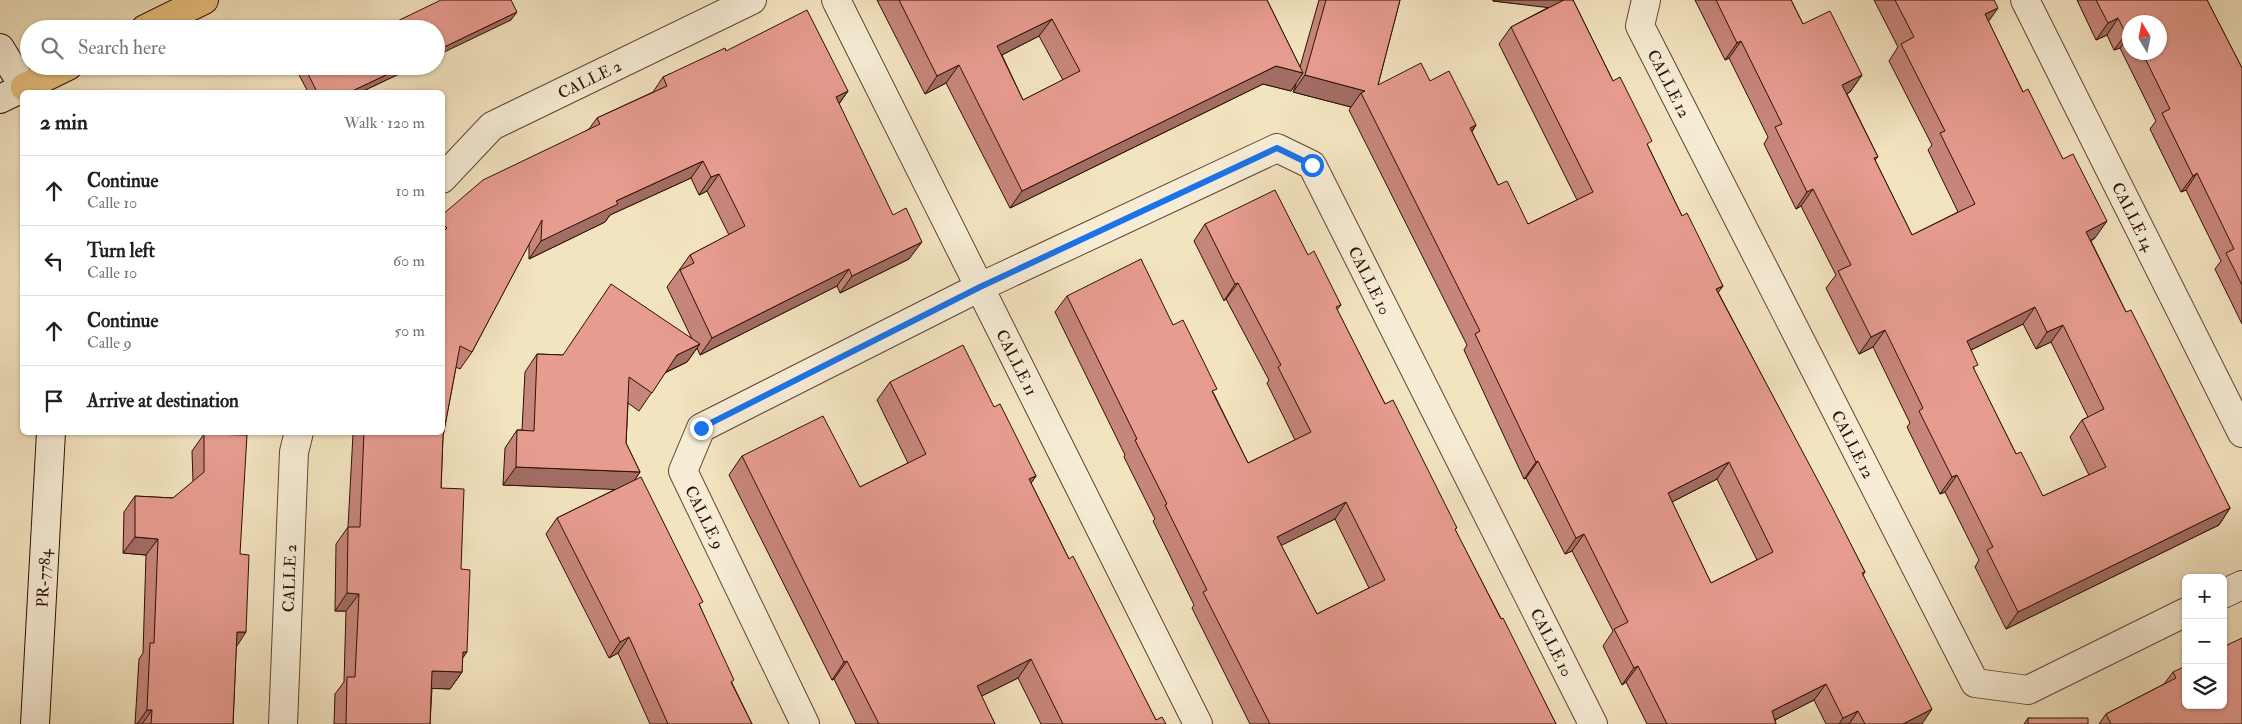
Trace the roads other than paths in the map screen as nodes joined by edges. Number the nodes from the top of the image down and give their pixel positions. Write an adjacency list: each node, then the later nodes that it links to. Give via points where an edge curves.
1 (204, 0): 6 (main road)
2 (752, 0): 12 (street, CALLE 2, via 492,126)
3 (836, 0): 13 (street, CALLE 11)
4 (1646, 0): 19 (street, CALLE 12, via 1640,26 1975,683 2028,690)
5 (2025, 0): 14 (street, CALLE 14)
6 (163, 20)
7 (0, 48): 9 (street)
8 (52, 75): 9 (main road)
9 (26, 90)
10 (20, 92): 11 (street)
11 (0, 99)
12 (445, 176)
13 (980, 287): 22 (street, CALLE 9, via 701,428 683,471); 23 (street, CALLE 11); 24 (street, CALLE 10, via 1277,148 1312,165)
14 (2242, 433)
15 (51, 435): 20 (street, PR-7784 / PR-7784)
16 (298, 435): 21 (street, CALLE 2, via 294,452)
17 (2242, 585): 18 (street)
18 (2227, 592)
19 (2182, 614)
20 (35, 724)
21 (283, 724)
22 (806, 724)
23 (1198, 724)
24 (1593, 724)

